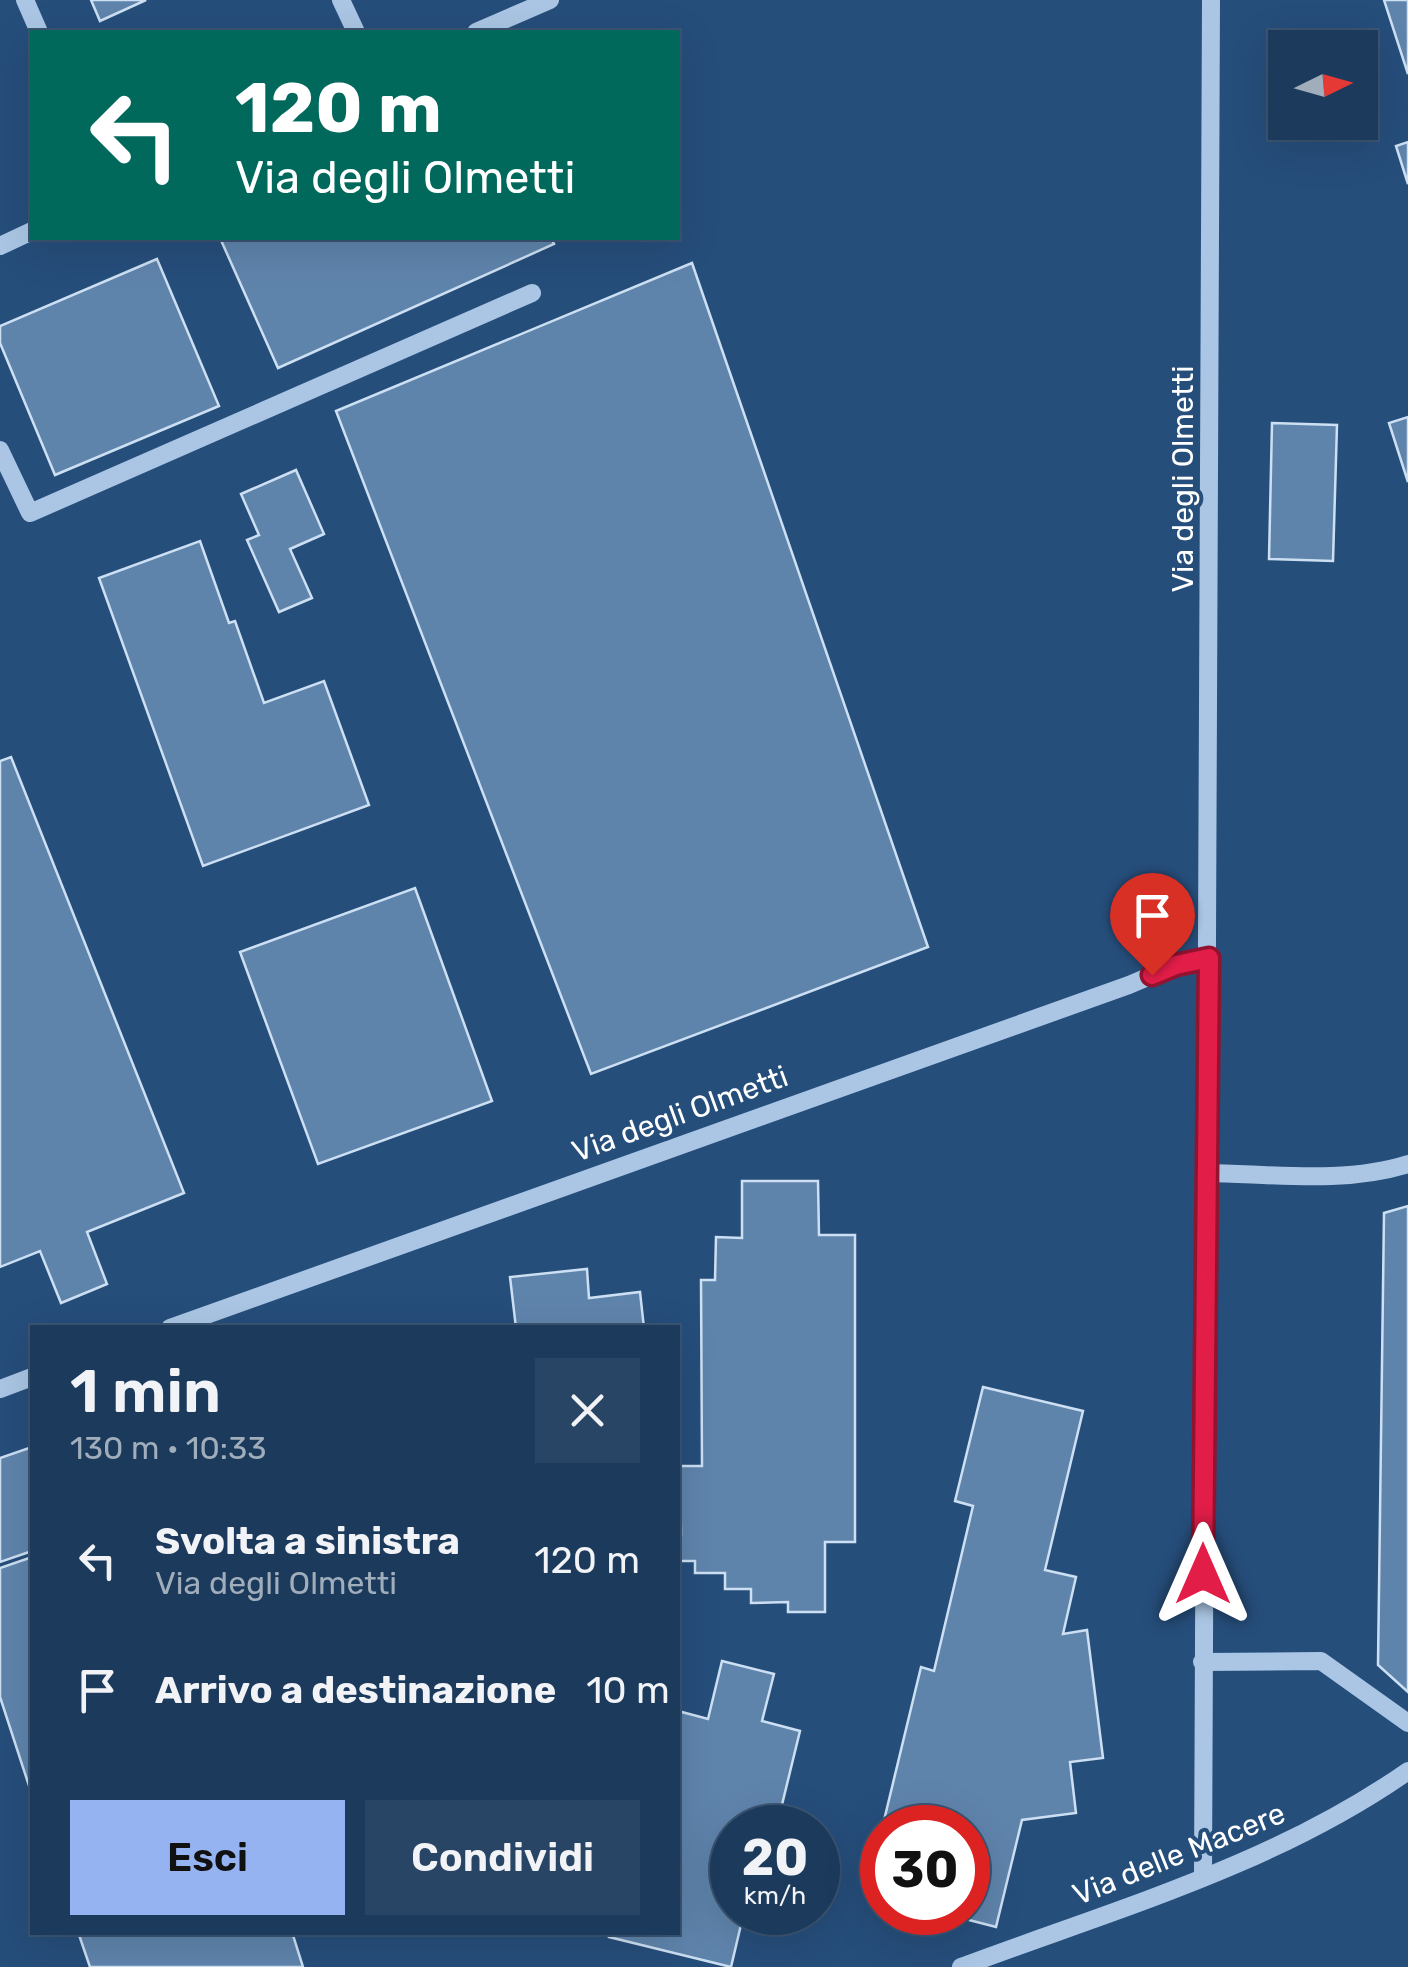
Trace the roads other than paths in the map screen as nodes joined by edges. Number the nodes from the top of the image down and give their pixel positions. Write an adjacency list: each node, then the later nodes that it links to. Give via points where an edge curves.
1 (25, 0): 5 (street)
2 (341, 0): 6 (street)
3 (550, 0): 7 (street)
4 (1211, 0): 12 (street, Via degli Olmetti)
5 (38, 30)
6 (355, 30)
7 (481, 30)
8 (30, 232): 9 (street)
9 (0, 246)
10 (532, 293): 11 (street, via 30,513)
11 (0, 450)
12 (1209, 958): 14 (street, Via degli Olmetti); 15 (street, Via degli Olmetti)
13 (1408, 1164): 14 (street, via 1335,1176)
14 (1207, 1173): 18 (street, Via degli Olmetti)
15 (178, 1325)
16 (30, 1379): 17 (street)
17 (0, 1389)
18 (1202, 1662): 19 (street, via 1321,1661); 21 (street, Via degli Olmetti)
19 (1408, 1723)
20 (1408, 1772): 21 (street, Via delle Macere, via 1298,1838)
21 (1203, 1877): 22 (street, Via delle Macere)
22 (961, 1967)

